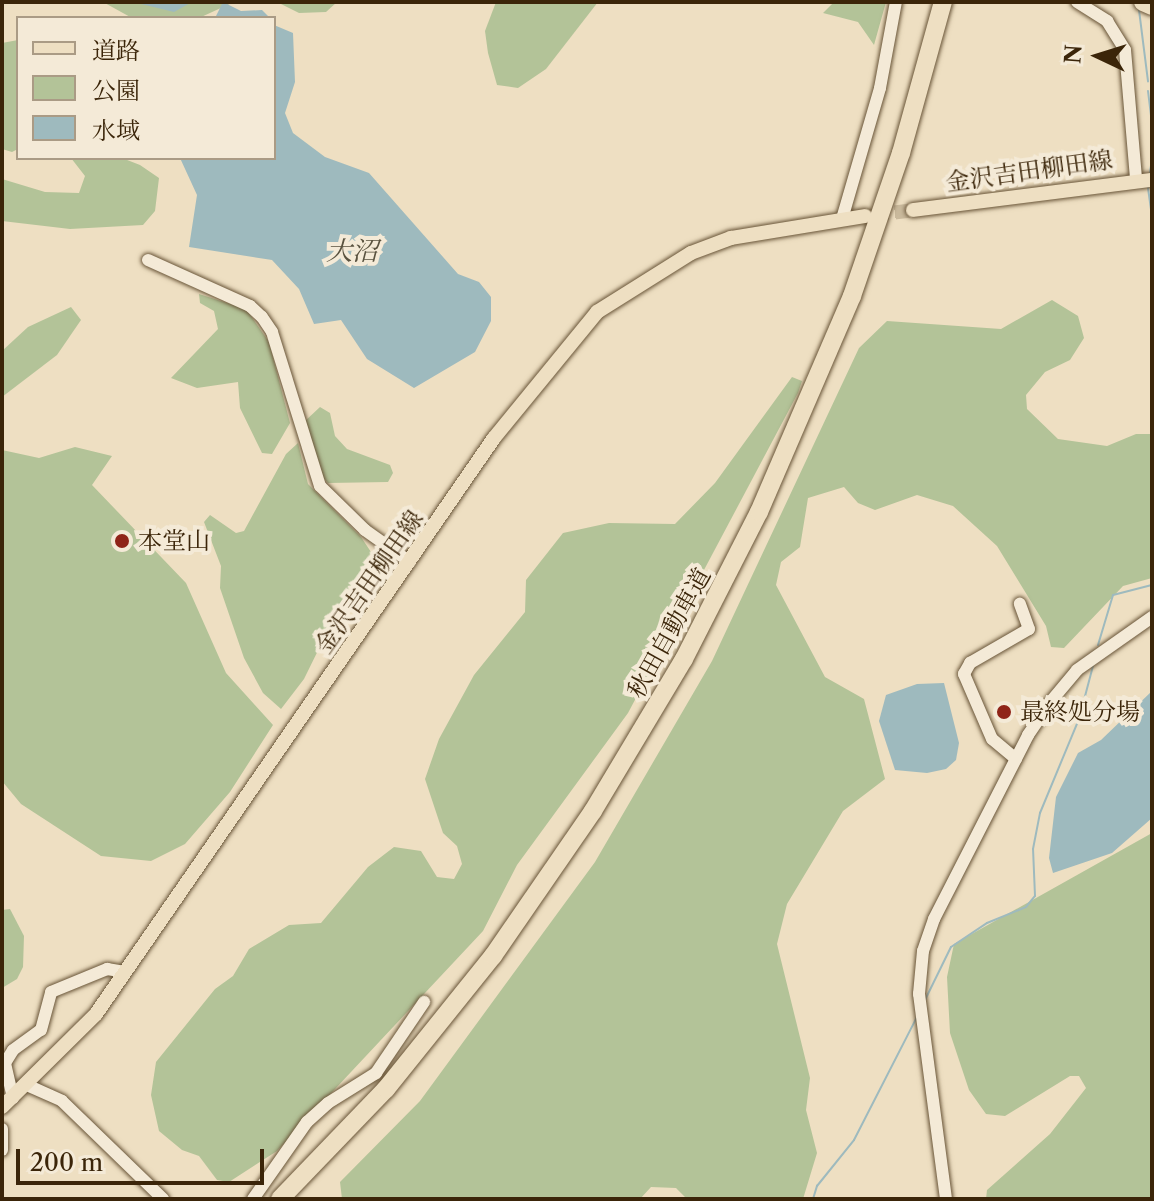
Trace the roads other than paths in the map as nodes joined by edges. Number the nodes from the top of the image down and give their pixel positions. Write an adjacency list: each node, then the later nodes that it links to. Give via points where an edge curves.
1 (896, 2): 11 (street, via 880,88)
2 (943, 2): 25 (highway, 秋田自動車道, via 901,153 852,296 759,512 684,659 593,811 493,956 386,1089)
3 (956, 2): 26 (highway, 秋田自動車道, via 898,199 835,371 764,529 694,665 593,830 501,963 395,1097)
4 (1077, 2): 7 (street, via 1107,21 1125,50)
5 (1143, 2): 6 (highway)
6 (1152, 6)
7 (1136, 179): 8 (main road, 金沢吉田柳田線); 9 (main road, 金沢吉田柳田線)
8 (1152, 180)
9 (913, 210)
10 (865, 216): 11 (main road, 金沢吉田柳田線)
11 (842, 219): 13 (main road, 金沢吉田柳田線, via 774,228 691,253 597,312 533,385)
12 (148, 260): 13 (street, via 250,306 262,317 272,332 320,486 365,530)
13 (410, 562): 17 (main road, 金沢吉田柳田線)
14 (1020, 604): 16 (street, via 1029,629 970,663 964,674 992,739)
15 (1152, 617): 16 (street, via 1077,670)
16 (1016, 759): 27 (street, via 934,919 923,951 920,1000)
17 (125, 972): 19 (main road, 金沢吉田柳田線, via 96,1014); 20 (street, via 107,969 51,992 41,1030 13,1050 5,1063)
18 (424, 1002): 24 (street, via 376,1073 307,1122)
19 (29, 1086): 20 (main road, 金沢吉田柳田線); 23 (street, via 62,1101)
20 (7, 1103)
21 (2, 1129): 22 (street)
22 (2, 1150)
23 (163, 1199)
24 (253, 1199)
25 (280, 1199)
26 (297, 1199)
27 (946, 1199)

